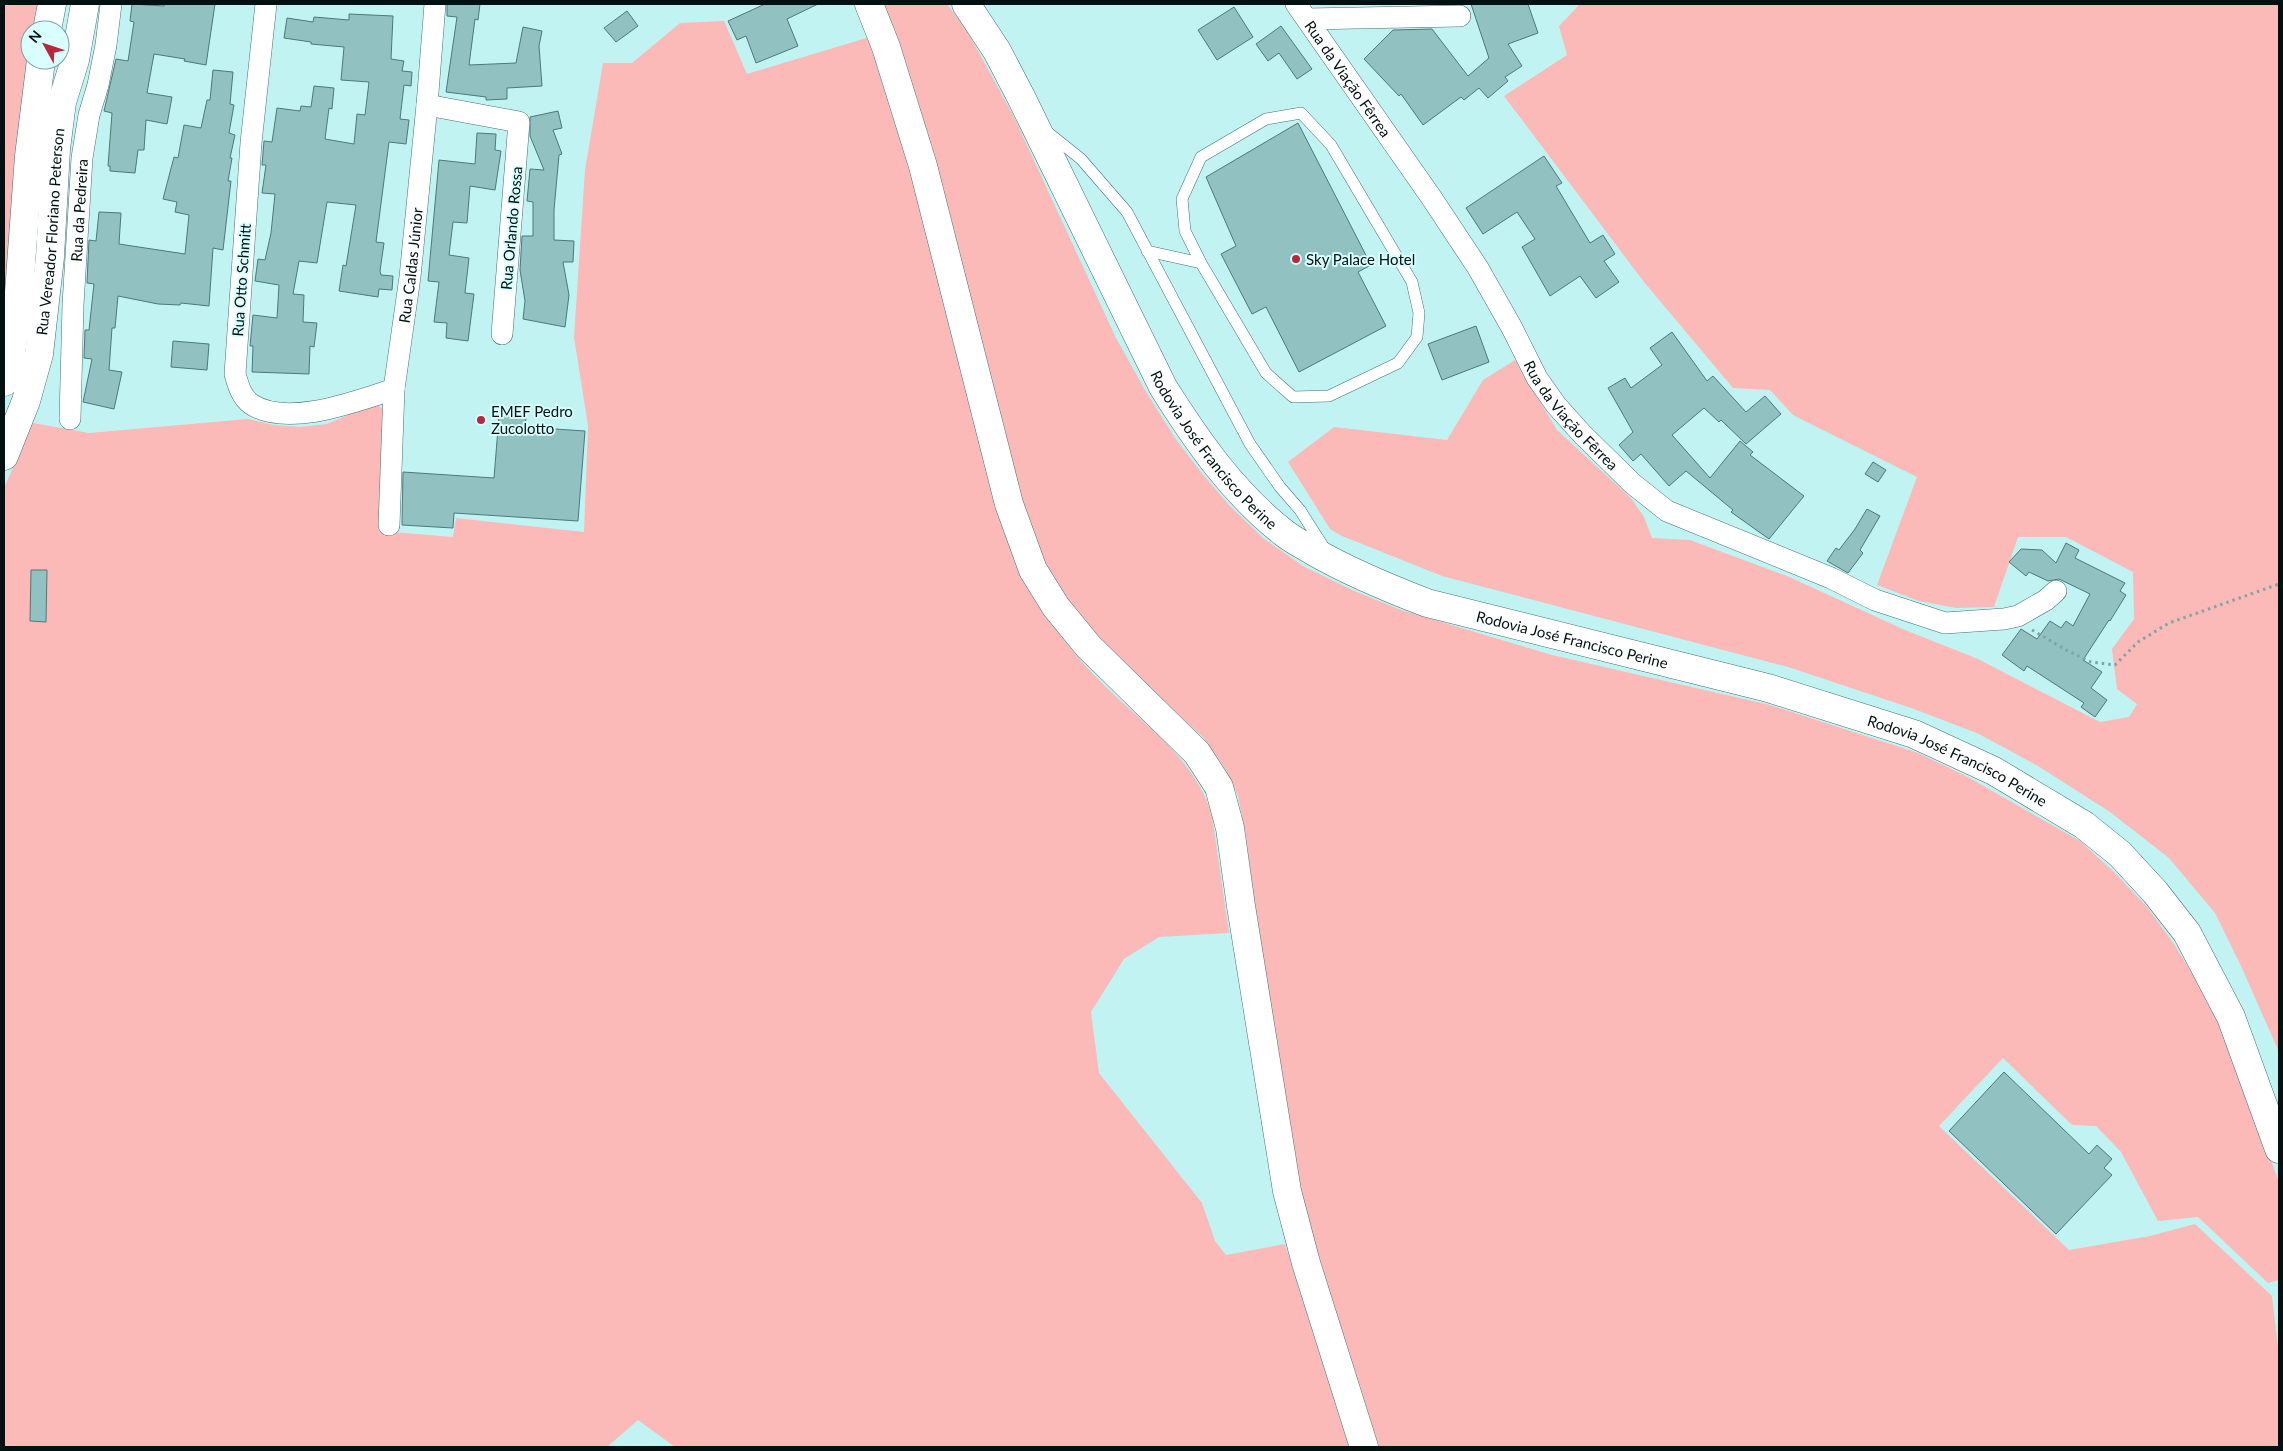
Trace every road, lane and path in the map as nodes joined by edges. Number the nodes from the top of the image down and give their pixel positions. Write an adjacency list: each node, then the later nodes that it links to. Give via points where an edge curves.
1 (52, 4): 10 (main road)
2 (111, 4): 11 (street, Rua da Pedreira)
3 (266, 4): 19 (street, Rua Otto Schmitt, via 251,143 235,374 241,392 251,403 265,410 298,414 339,407)
4 (435, 4): 13 (street, Rua Caldas Júnior)
5 (868, 4): 28 (main road, via 886,47 924,166 1009,504 1033,570 1056,607 1088,646 1197,753 1219,788 1230,828 1287,1191 1306,1263)
6 (966, 4): 14 (main road, Rodovia José Francisco Perine, via 997,51)
7 (1301, 11): 9 (street); 26 (street, Rua da Viação Fêrrea, via 1478,268 1537,378 1582,434 1633,484 1667,511 1821,574 1875,600 1945,624)
8 (80, 12): 11 (street); 21 (main road, Rua Vereador Floriano Peterson, via 57,140 50,257 39,354 26,401)
9 (1460, 16)
10 (49, 20)
11 (106, 45): 20 (street, Rua da Pedreira, via 82,158)
12 (40, 70): 18 (main road, Rua Vereador Floriano Peterson, via 29,156 18,306)
13 (427, 105): 17 (street, Rua Orlando Rossa, via 519,122); 19 (street, Rua Caldas Júnior, via 410,277)
14 (1033, 121): 15 (lane, via 1081,159 1127,212); 23 (main road, Rodovia José Francisco Perine, via 1163,387 1190,430 1221,471 1254,506 1285,534)
15 (1148, 250): 16 (lane); 23 (lane, via 1250,444 1300,510)
16 (1201, 263): 16 (lane, via 1185,231 1182,199 1201,157 1266,119 1301,113 1331,146 1412,282 1419,313 1417,337 1398,363 1372,377 1329,396 1293,397 1266,373)
17 (502, 334)
18 (4, 382)
19 (394, 389): 22 (street, Rua Caldas Júnior)
20 (70, 419)
21 (4, 456)
22 (389, 525)
23 (1335, 564): 27 (main road, Rodovia José Francisco Perine, via 1427,603 1768,688 1914,734 1994,771 2043,799 2084,825 2120,854 2186,933 2231,1017)
24 (2279, 584): 26 (path, via 2169,623 2138,642 2115,665 2091,662 2041,634)
25 (2056, 591): 26 (street, Rua da Viação Fêrrea, via 2031,610)
26 (2004, 619)
27 (2279, 1149)
28 (1364, 1447)

